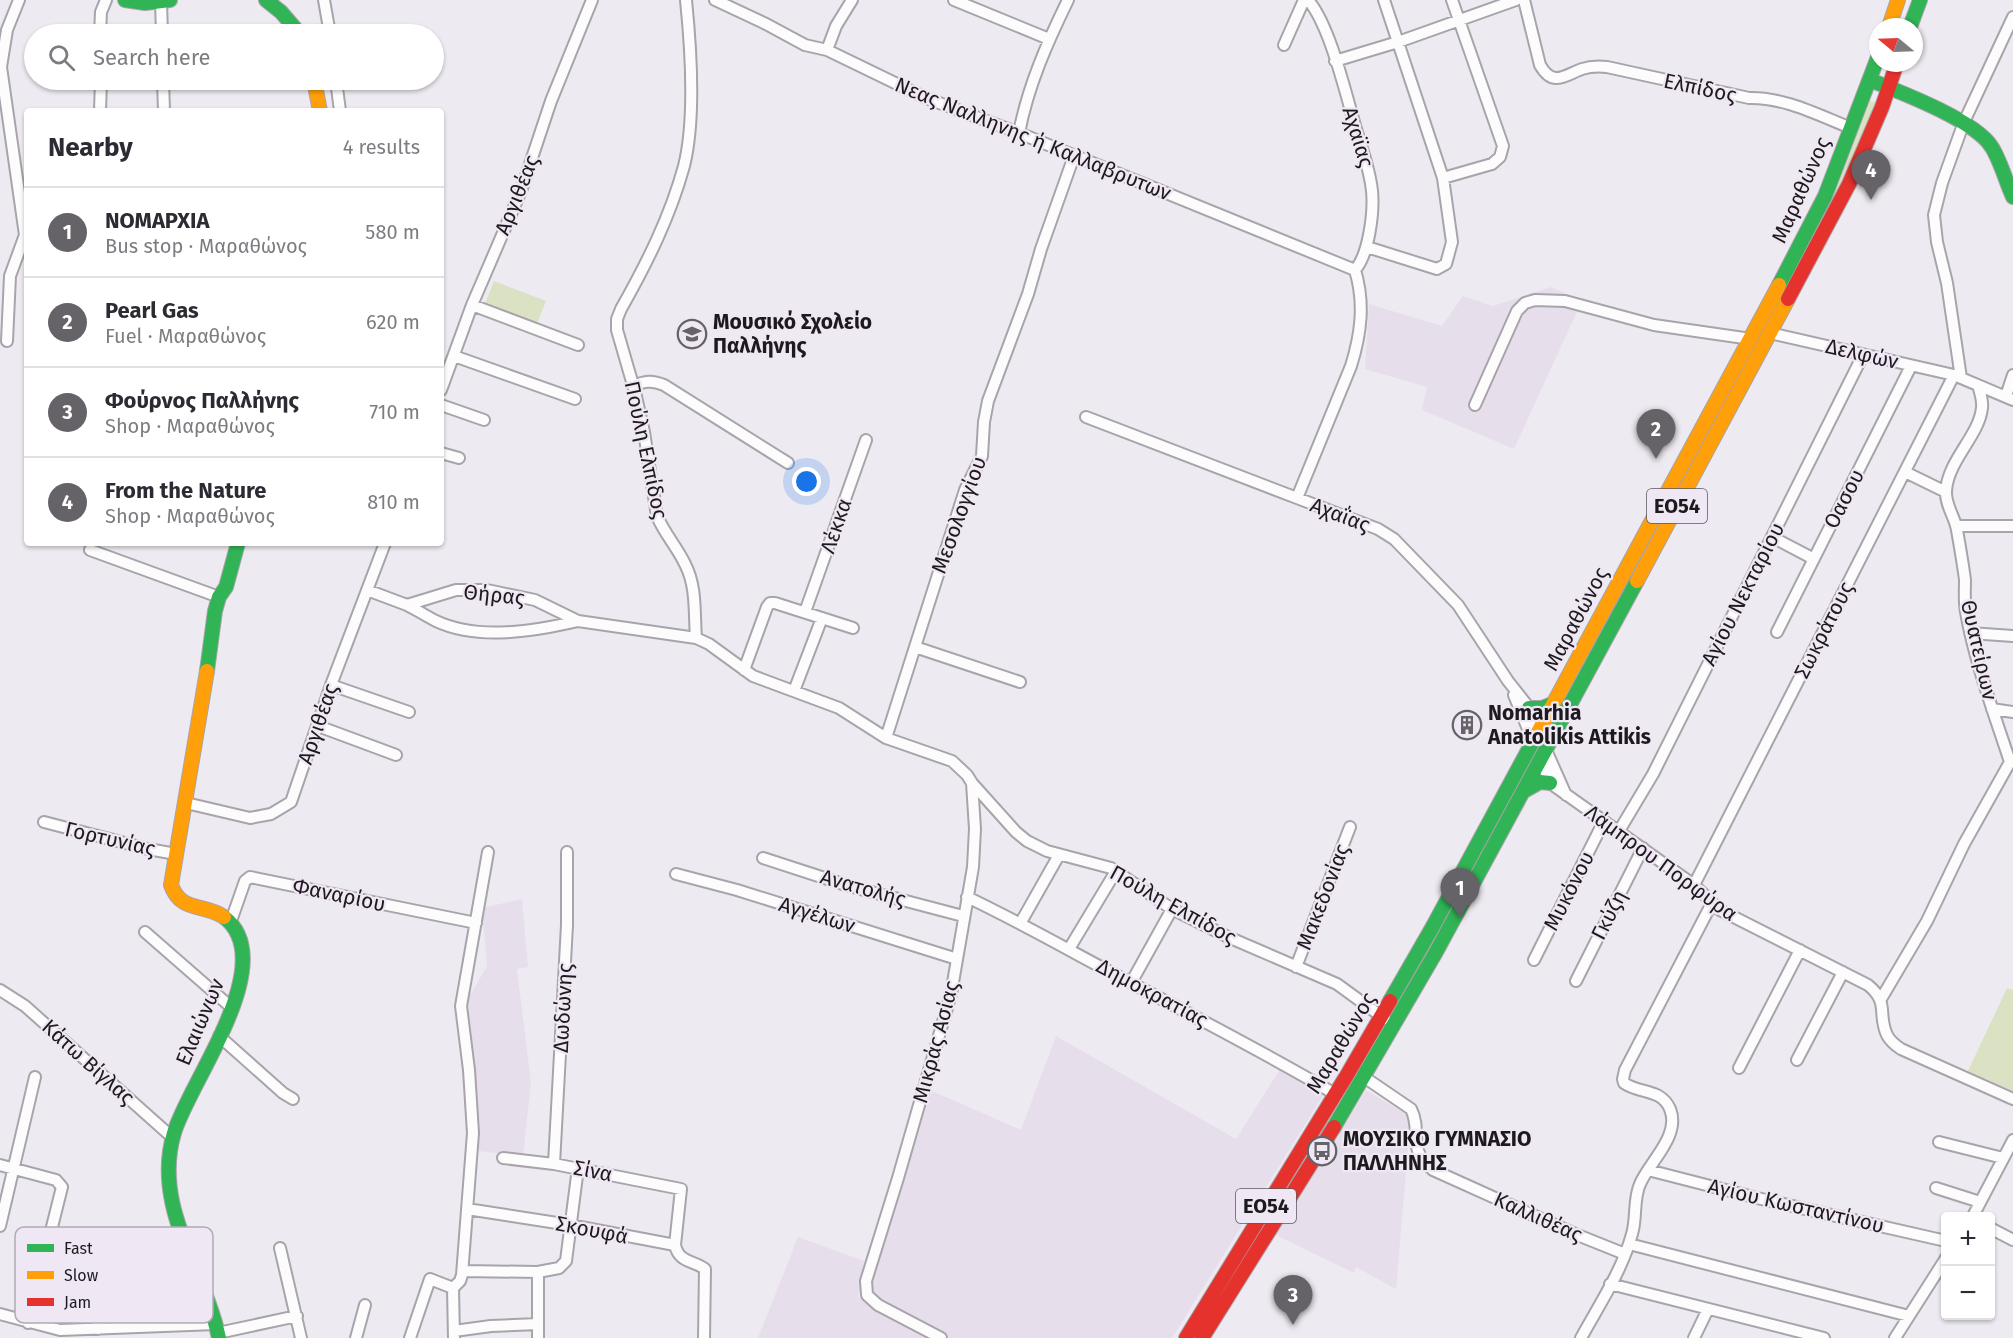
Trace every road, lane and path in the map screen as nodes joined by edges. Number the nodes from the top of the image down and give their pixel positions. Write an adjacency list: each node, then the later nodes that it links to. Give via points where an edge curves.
1 (19, 0): 55 (street, via 7,30 1,67)
2 (106, 0): 26 (street)
3 (125, 0): 20 (main road)
4 (266, 0): 28 (main road)
5 (324, 0): 29 (street)
6 (592, 0): 59 (street, Αργιθέας, via 551,101 521,191)
7 (686, 0): 71 (street, Πούλη Ελπίδος, via 690,104 684,164 667,219 617,319)
8 (715, 0): 35 (street, Νεας Nαλληνης ή Καλλαβρυτων, via 805,45)
9 (852, 0): 35 (street)
10 (954, 0): 30 (street)
11 (1068, 0): 30 (street)
12 (1306, 0): 33 (street); 36 (street, Αχαϊας, via 1318,16)
13 (1384, 0): 32 (street)
14 (1452, 0): 25 (street)
15 (1516, 0): 25 (street)
16 (1524, 0): 50 (street, Ελπίδος, via 1540,65 1549,75 1563,78 1593,66 1607,67 1749,98 1766,98)
17 (1898, 0): 22 (main road)
18 (1911, 0): 23 (main road)
19 (1920, 0): 24 (main road)
20 (165, 1): 27 (street)
21 (2013, 17): 31 (street)
22 (1892, 18)
23 (1905, 18)
24 (1913, 18)
25 (1460, 19): 32 (street); 53 (street, via 1503,149 1492,164)
26 (101, 24)
27 (163, 24)
28 (291, 24)
29 (328, 24)
30 (1049, 39): 51 (street)
31 (2002, 40): 34 (street); 49 (street)
32 (1398, 42): 36 (street); 53 (street)
33 (1284, 45)
34 (2013, 45)
35 (827, 50): 51 (street, Νεας Nαλληνης ή Καλλαβρυτων, via 926,98)
36 (1335, 61): 57 (street, Αχαϊας, via 1371,182)
37 (1880, 72): 40 (main road, Μαραθώνος / ΕΟ54)
38 (1886, 72): 40 (main road)
39 (1891, 72): 40 (main road, Μαραθώνος / ΕΟ54)
40 (1881, 87): 49 (main road); 50 (main road, Μαραθώνος / ΕΟ54); 60 (main road, Μαραθώνος / ΕΟ54, via 1856,169)
41 (100, 90): 45 (street)
42 (163, 90): 46 (street)
43 (316, 90): 47 (main road)
44 (337, 90): 48 (street)
45 (100, 108)
46 (164, 108)
47 (319, 108)
48 (340, 108)
49 (1964, 122): 54 (main road, via 1991,146); 68 (street, via 1934,215 1936,242 1947,283)
50 (1851, 128): 61 (main road, Μαραθώνος / ΕΟ54, via 1809,230)
51 (1019, 133): 52 (street, Νεας Nαλληνης ή Καλλαβρυτων)
52 (1074, 156): 58 (street, Νεας Nαλληνης ή Καλλαβρυτων); 103 (street, Μεσολογγίου, via 988,401 982,456 965,490)
53 (1443, 178): 57 (street, via 1452,242 1446,264 1434,269)
54 (2013, 197)
55 (24, 222)
56 (24, 240): 62 (street, via 10,276)
57 (1367, 247): 58 (street, Αχαϊας)
58 (1356, 274): 84 (street, Αχαΐας, via 1361,323 1358,345)
59 (472, 305): 63 (street); 65 (street, Αργιθέας)
60 (1770, 333): 64 (street, Δελφών); 118 (main road, Μαραθώνος / ΕΟ54)
61 (1751, 339): 74 (street, via 1654,325 1566,301 1535,300 1522,304 1517,311); 109 (main road, Μαραθώνος / ΕΟ54)
62 (8, 341)
63 (578, 345)
64 (1863, 355): 66 (street, Δελφών); 87 (street, Αγίου Νεκταρίου)
65 (454, 356): 69 (street, Αργιθέας); 73 (street)
66 (1911, 366): 68 (street, Δελφών); 91 (street, Οασου)
67 (2013, 375): 72 (street)
68 (1957, 377): 70 (street, Δελφών); 82 (street, Σωκράτους)
69 (444, 382)
70 (1978, 385): 72 (street, Δελφών); 83 (street, via 1981,413 1952,471)
71 (633, 386): 81 (street, via 654,381 664,385); 102 (street, Πούλη Ελπίδος, via 657,516 686,565 694,594)
72 (2010, 398)
73 (575, 399)
74 (1475, 405)
75 (444, 406): 77 (street)
76 (1086, 417): 84 (street)
77 (484, 420)
78 (866, 440): 95 (street, Λέκκα)
79 (444, 454): 80 (street)
80 (459, 458)
81 (788, 463)
82 (1905, 472): 83 (street); 136 (street, Σωκράτους)
83 (1946, 492): 85 (street, Θυατείρων)
84 (1297, 498): 105 (street, Αχαΐας, via 1394,539 1449,594)
85 (1957, 526): 86 (street); 100 (street, Θυατείρων)
86 (2013, 526)
87 (1772, 537): 91 (street); 127 (street, Αγίου Νεκταρίου, via 1653,774)
88 (237, 546): 93 (main road, via 226,587)
89 (384, 546): 92 (street, Αργιθέας)
90 (90, 550): 93 (street)
91 (1814, 559): 99 (street, Οασου)
92 (367, 590): 94 (street, Θήρας); 107 (street, Αργιθέας)
93 (219, 597): 123 (main road)
94 (407, 604): 97 (street, Θήρας, via 436,621 486,631 518,632); 97 (street, Θήρας, via 456,590 487,590 536,600)
95 (805, 612): 96 (street); 104 (street, via 775,603 768,605)
96 (822, 618): 98 (street); 108 (street)
97 (578, 621): 102 (street, Θήρας)
98 (853, 628)
99 (1777, 632)
100 (1970, 633): 101 (street); 111 (street, Θυατείρων)
101 (2013, 636)
102 (696, 638): 104 (street, Πούλη Ελπίδος)
103 (915, 647): 106 (street); 116 (street, Μεσολογγίου)
104 (744, 670): 108 (street, Πούλη Ελπίδος)
105 (1508, 681): 110 (street, Αχαΐας); 115 (street, Αχαΐας)
106 (1020, 682)
107 (331, 685): 112 (street); 114 (street, Αργιθέας)
108 (794, 691): 116 (street, Πούλη Ελπίδος, via 839,708)
109 (1555, 703): 110 (main road); 115 (main road, Μαραθώνος / ΕΟ54)
110 (1529, 708): 115 (street, Αχαΐας)
111 (1992, 709): 113 (street); 154 (street, Θυατείρων, via 2010,762 1927,921)
112 (409, 712)
113 (2013, 712)
114 (318, 726): 117 (street); 123 (street, Αργιθέας, via 292,798 284,808 266,816 246,818)
115 (1536, 737): 118 (street, Λάμπρου Πορφύρα); 156 (main road, Μαραθώνος / ΕΟ54)
116 (886, 738): 119 (street, Πούλη Ελπίδος, via 952,761)
117 (396, 755)
118 (1543, 756): 120 (street, Λάμπρου Πορφύρα); 121 (main road, Μαραθώνος / ΕΟ54); 122 (street, Λάμπρου Πορφύρα)
119 (972, 783): 132 (street, Πούλη Ελπίδος, via 1026,841); 137 (street, Μικράς Ασίας, via 975,829)
120 (1550, 783): 121 (main road, via 1538,783); 122 (street, Λάμπρου Πορφύρα)
121 (1524, 792): 157 (main road, Μαραθώνος / ΕΟ54)
122 (1566, 795): 124 (street, Λάμπρου Πορφύρα)
123 (186, 803): 131 (main road)
124 (1604, 821): 127 (street, Λάμπρου Πορφύρα); 148 (street, Μυκόνου)
125 (44, 822): 131 (street, Γορτυνίας)
126 (1350, 827): 149 (street, Μακεδονίας)
127 (1619, 831): 128 (street, Λάμπρου Πορφύρα)
128 (1643, 848): 136 (street, Λάμπρου Πορφύρα); 151 (street, Γκύζη)
129 (488, 852): 143 (street)
130 (567, 852): 171 (street, Δωδώνης, via 567,925)
131 (176, 854): 141 (main road, via 171,885 176,899 217,912)
132 (1059, 855): 134 (street, Πούλη Ελπίδος); 142 (street)
133 (763, 858): 140 (street, Ανατολής)
134 (1116, 871): 139 (street, Πούλη Ελπίδος); 145 (street)
135 (676, 874): 147 (street, Αγγέλων)
136 (1694, 885): 138 (street, Λάμπρου Πορφύρα)
137 (967, 897): 140 (street, Μικράς Ασίας); 142 (street, Δημοκρατίας)
138 (1712, 903): 146 (street, Λάμπρου Πορφύρα); 175 (street, via 1624,1070 1623,1079 1628,1086 1651,1091 1666,1102 1671,1112 1671,1131)
139 (1172, 909): 149 (street, Πούλη Ελπίδος); 152 (street)
140 (963, 916): 147 (street, Μικράς Ασίας)
141 (231, 921): 143 (street, Φαναρίου, via 245,879 250,877); 155 (main road, Ελαιώνων, via 239,936 243,959)
142 (1021, 922): 145 (street, Δημοκρατίας)
143 (476, 923): 178 (street, via 460,1006 472,1132)
144 (145, 932): 155 (street)
145 (1069, 949): 152 (street, Δημοκρατίας)
146 (1800, 950): 150 (street, Λάμπρου Πορφύρα); 160 (street)
147 (957, 960): 212 (street, Μικράς Ασίας, via 921,1100 866,1281 867,1295 878,1305)
148 (1534, 960)
149 (1296, 967): 156 (street, Πούλη Ελπίδος, via 1337,984)
150 (1843, 972): 154 (street, Λάμπρου Πορφύρα, via 1868,985); 159 (street)
151 (1576, 981)
152 (1131, 983): 163 (street, Δημοκρατίας)
153 (0, 990): 166 (street, Κάτω Βίγλας, via 25,1006)
154 (1881, 999): 165 (street, via 1885,1033 1890,1041)
155 (232, 1008): 158 (main road, Ελαιώνων)
156 (1381, 1016): 157 (street, Πούλη Ελπίδος); 163 (main road, Μαραθώνος / ΕΟ54)
157 (1394, 1025): 162 (main road, Μαραθώνος / ΕΟ54)
158 (219, 1036): 164 (street); 166 (main road, Ελαιώνων)
159 (1797, 1060)
160 (1739, 1068)
161 (35, 1077): 174 (street)
162 (1364, 1077): 189 (street, Καλλιθέας, via 1411,1109 1417,1151 1433,1170 1575,1234); 214 (main road, Μαραθώνος / ΕΟ54)
163 (1335, 1094): 213 (main road, Μαραθώνος / ΕΟ54)
164 (293, 1099)
165 (2013, 1099)
166 (173, 1138): 183 (main road, Ελαιώνων, via 168,1171 172,1204)
167 (2013, 1140): 170 (street)
168 (1939, 1142): 170 (street)
169 (503, 1158): 171 (street, Σίνα)
170 (2004, 1158): 177 (street)
171 (554, 1164): 173 (street, Σίνα)
172 (0, 1166): 174 (street)
173 (578, 1168): 180 (street); 187 (street, Σίνα, via 681,1189)
174 (13, 1170): 181 (street); 182 (street, via 56,1180 62,1186)
175 (1648, 1170): 185 (street, Αγίου Κωσταντίνου); 189 (street, via 1637,1192)
176 (1936, 1188): 177 (street)
177 (1980, 1202): 179 (street)
178 (467, 1209): 180 (street, Σκουφά); 191 (street)
179 (1974, 1212)
180 (570, 1225): 187 (street, Σκουφά); 192 (street, via 566,1261 559,1268)
181 (0, 1226)
182 (53, 1227)
183 (180, 1227)
184 (1995, 1231): 186 (street)
185 (1941, 1240)
186 (2013, 1240)
187 (675, 1245): 211 (street, via 681,1258 705,1269)
188 (280, 1248): 198 (street)
189 (1627, 1249): 193 (street); 199 (street, Καλλιθέας)
190 (1941, 1266): 199 (street)
191 (463, 1271): 192 (street); 194 (street)
192 (538, 1272): 203 (street)
193 (1610, 1284): 196 (street); 215 (street)
194 (453, 1288): 206 (street); 209 (street, via 430,1279)
195 (365, 1305): 208 (street)
196 (1708, 1309): 216 (street); 217 (street)
197 (0, 1314): 200 (street)
198 (297, 1316): 205 (street); 207 (street)
199 (1908, 1316): 218 (street)
200 (15, 1319)
201 (28, 1323): 204 (street, via 60,1330)
202 (98, 1323): 204 (street)
203 (538, 1324): 206 (street, via 491,1326); 210 (street)
204 (98, 1329): 205 (street)
205 (218, 1332)
206 (454, 1335)
207 (302, 1338)
208 (356, 1338)
209 (410, 1338)
210 (538, 1338)
211 (704, 1338)
212 (941, 1338)
213 (1185, 1338)
214 (1202, 1338)
215 (1581, 1338)
216 (1694, 1338)
217 (1824, 1338)
218 (1895, 1338)

